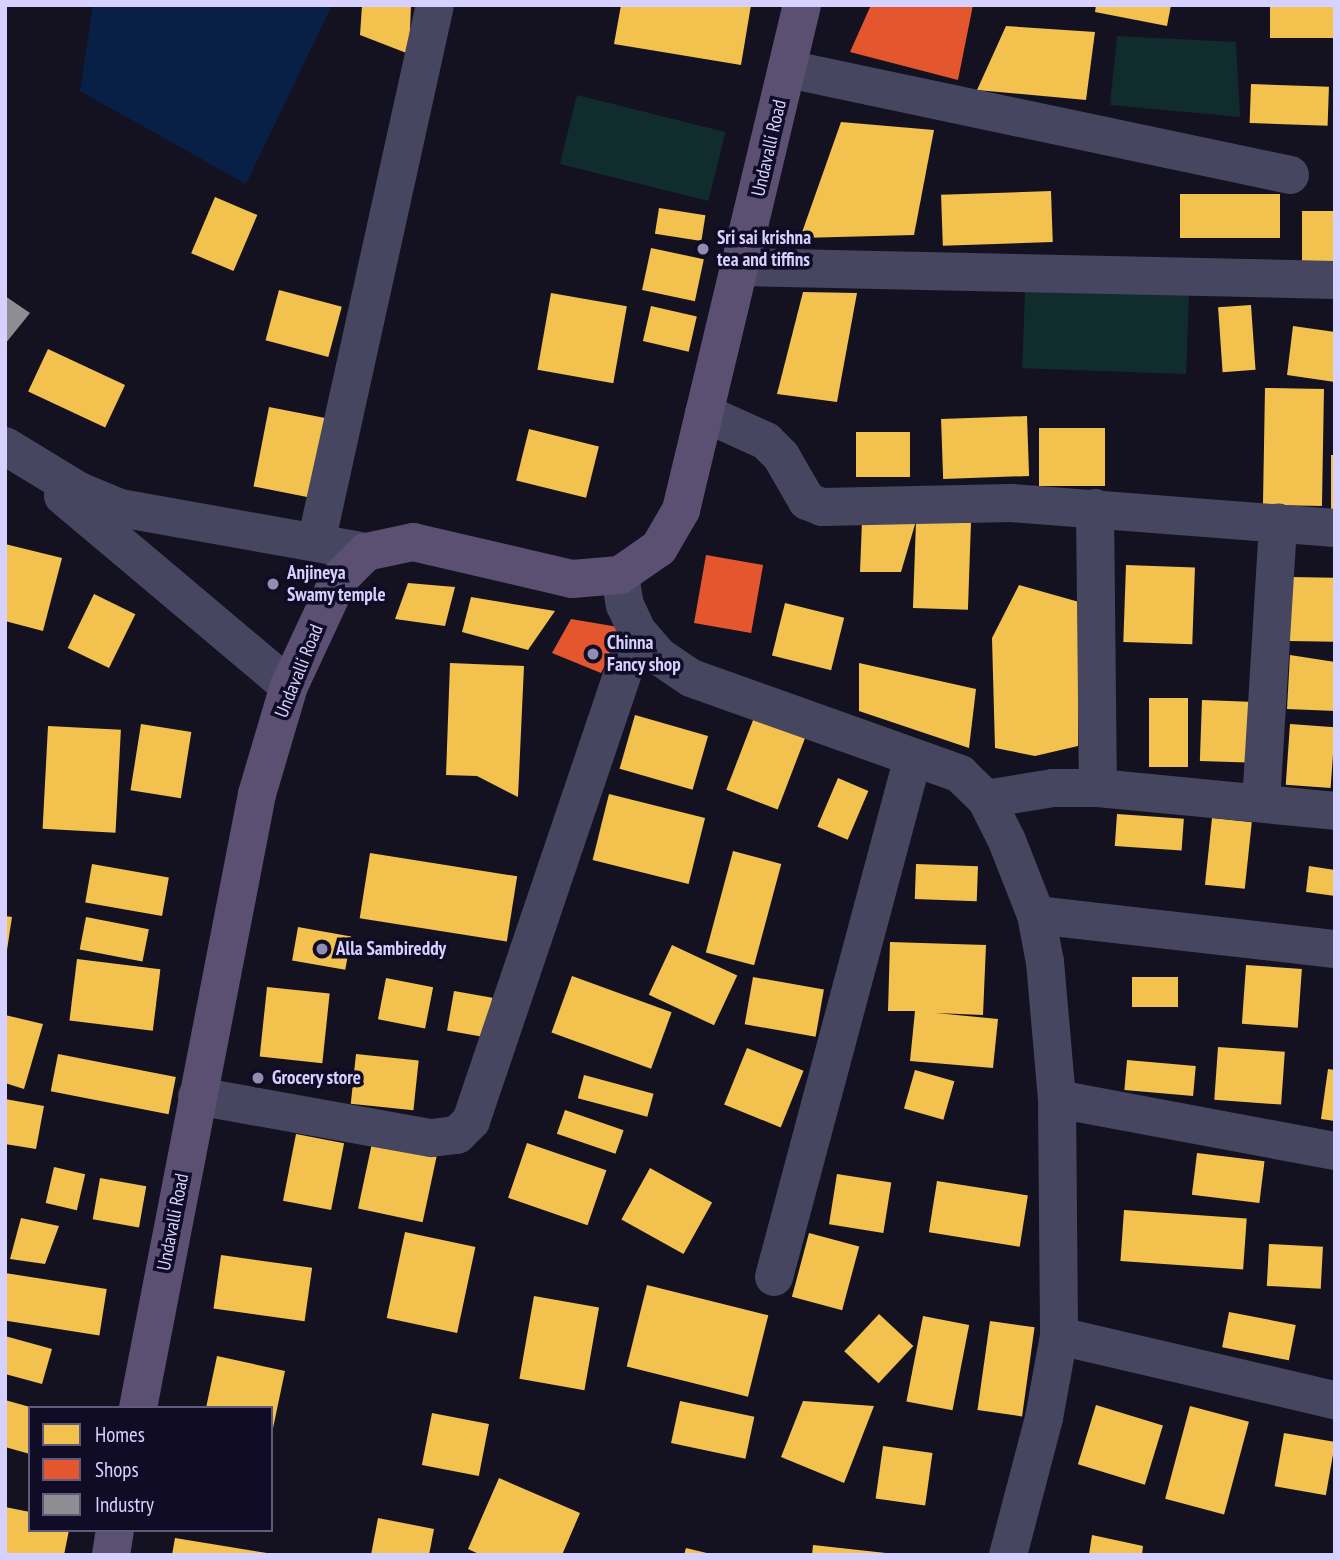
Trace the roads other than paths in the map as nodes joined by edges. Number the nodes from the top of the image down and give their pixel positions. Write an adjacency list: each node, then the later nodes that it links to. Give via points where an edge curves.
1 (435, 5): 12 (street)
2 (802, 5): 3 (main road, Undavalli Road)
3 (788, 69): 4 (street); 5 (main road, Undavalli Road)
4 (1290, 176)
5 (741, 267): 6 (street); 7 (main road, Undavalli Road)
6 (1335, 280)
7 (704, 413): 9 (street, via 766,441 782,456 807,501 822,507 1010,503); 14 (main road, Undavalli Road, via 681,510 659,548)
8 (5, 447): 12 (street, via 79,491 120,508); 16 (street)
9 (1095, 508): 10 (street); 18 (street)
10 (1278, 523): 11 (street); 20 (street)
11 (1335, 528)
12 (316, 543): 13 (street)
13 (366, 552): 14 (main road, Undavalli Road, via 413,542 572,579); 16 (main road, Undavalli Road, via 339,579)
14 (620, 575): 15 (street, via 625,606)
15 (637, 631): 17 (street, via 660,657 691,678); 24 (street, via 471,1121 457,1135 431,1138)
16 (289, 686): 24 (main road, Undavalli Road, via 242,858)
17 (914, 757): 19 (street, via 960,774); 27 (street)
18 (1098, 788): 19 (street, via 1053,788); 20 (street)
19 (986, 799): 22 (street)
20 (1261, 803): 21 (street)
21 (1335, 811)
22 (1036, 915): 23 (street); 25 (street, via 1045,962)
23 (1335, 948)
24 (197, 1096): 30 (main road, Undavalli Road)
25 (1057, 1099): 26 (street); 28 (street)
26 (1335, 1151)
27 (774, 1278)
28 (1059, 1336): 29 (street); 33 (street, via 1044,1418)
29 (1335, 1400)
30 (138, 1406)
31 (115, 1532): 32 (main road)
32 (111, 1555)
33 (1009, 1555)

